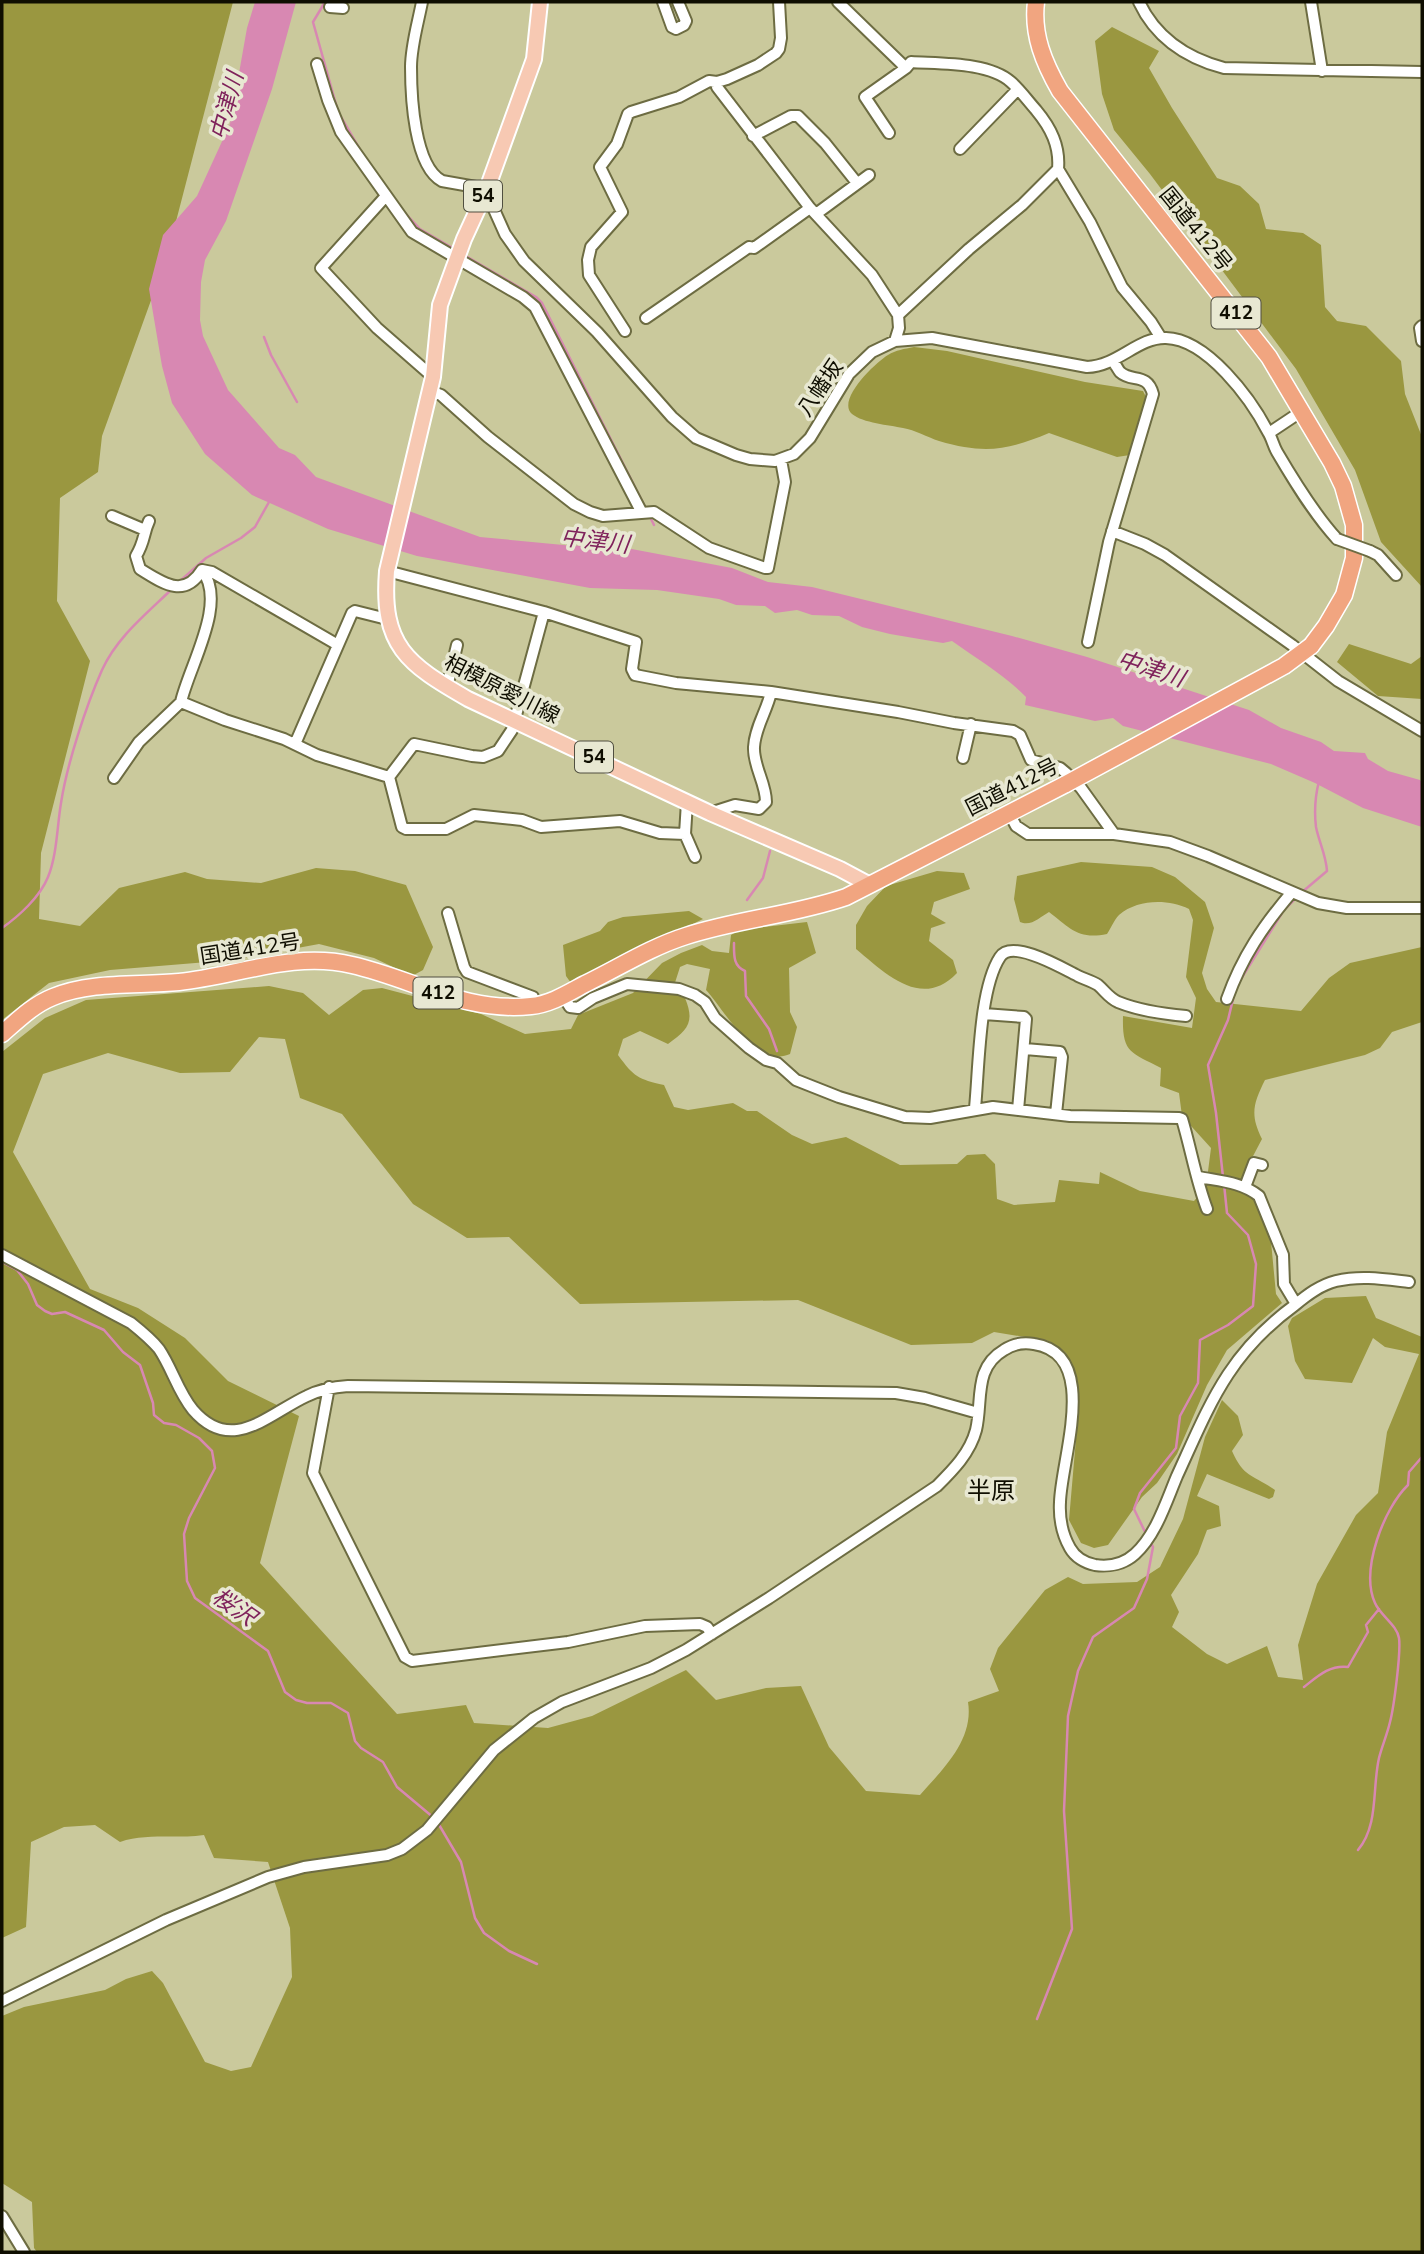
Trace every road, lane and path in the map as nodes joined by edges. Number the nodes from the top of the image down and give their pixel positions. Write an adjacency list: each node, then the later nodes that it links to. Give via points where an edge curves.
1 (422, 2): 24 (street, via 411,67 419,145 436,178)
2 (540, 2): 24 (main road, 54, via 534,59)
3 (663, 2): 4 (street, via 676,29 685,21)
4 (678, 2)
5 (779, 2): 16 (street, via 779,49 758,65)
6 (838, 2): 13 (street)
7 (1036, 2): 37 (highway, 国道412号 / 412, via 1037,40 1060,91 1231,306)
8 (1139, 2): 14 (street, via 1171,44 1212,65)
9 (1311, 2): 14 (street)
10 (330, 7): 11 (street)
11 (343, 8)
12 (317, 64): 25 (street, via 341,132)
13 (906, 68): 17 (street, via 911,62 963,65 1007,79); 18 (street, via 865,97)
14 (1322, 71): 15 (street)
15 (1422, 72)
16 (717, 82): 19 (street); 31 (street, via 709,81 628,114 617,144 600,167 622,212 591,247 589,275)
17 (1018, 89): 20 (street); 21 (street, via 1051,130)
18 (889, 133)
19 (753, 136): 23 (street, via 798,116); 26 (street)
20 (960, 149)
21 (1058, 169): 28 (street); 32 (street, via 1122,287)
22 (869, 174): 23 (street)
23 (857, 183): 26 (street)
24 (485, 192): 27 (main road, 54); 39 (street, via 524,261 597,332 672,417 712,446 750,459)
25 (386, 196): 27 (street, via 411,232); 36 (street, via 321,268)
26 (813, 211): 28 (street, via 872,275); 29 (street, via 749,247)
27 (457, 258): 36 (main road, 54, via 440,305); 40 (street, via 535,307)
28 (898, 315): 33 (street)
29 (646, 318)
30 (1422, 326): 34 (street)
31 (625, 331)
32 (1161, 338): 35 (street); 38 (street, via 1189,344 1219,366)
33 (895, 341): 35 (street, via 932,338 1087,367); 39 (street, 八幡坂, via 872,352 849,374 810,438)
34 (1422, 341)
35 (1113, 362): 42 (street, via 1124,374 1144,380 1153,394)
36 (431, 384): 40 (street, via 488,437 574,504 603,516); 44 (main road, 相模原愛川線 / 54)
37 (1302, 411): 38 (street); 63 (highway, 国道412号 / 412, bridge, via 1343,486 1356,539 1351,576 1326,626 1311,646 1284,666)
38 (1269, 433): 45 (street, bridge, via 1284,464 1337,539 1378,555)
39 (781, 460): 40 (street, via 785,482 768,568 716,551 654,512)
40 (642, 513)
41 (118, 515): 43 (street, via 147,525 136,559 140,569 178,587)
42 (1112, 531): 48 (street); 56 (street, via 1166,555 1338,681)
43 (202, 570): 49 (street); 53 (street, via 208,578 210,615)
44 (387, 571): 46 (street); 47 (main road, 相模原愛川線 / 54)
45 (1396, 575)
46 (544, 612): 52 (street, via 636,642 635,675); 54 (street)
47 (387, 619): 49 (street, via 352,612); 51 (main road, 相模原愛川線 / 54, via 411,660)
48 (1088, 642)
49 (338, 645): 57 (street)
50 (457, 645): 51 (street)
51 (447, 687): 54 (main road, 相模原愛川線 / 54)
52 (771, 692): 55 (street); 62 (street, via 754,748 766,802 759,809 735,804)
53 (181, 702): 57 (street); 60 (street, via 139,742)
54 (514, 719): 59 (street, via 498,751 472,756 415,744); 61 (main road, 相模原愛川線 / 54)
55 (971, 724): 58 (street); 65 (street, via 1017,733 1029,758 1066,773)
56 (1422, 731)
57 (295, 744): 59 (street)
58 (963, 758)
59 (388, 777): 64 (street, via 402,827 412,830 446,829 474,815 522,820 541,827 620,821 660,833)
60 (114, 778)
61 (687, 802): 62 (main road, 相模原愛川線 / 54); 64 (street)
62 (710, 813): 67 (main road, 相模原愛川線 / 54)
63 (1009, 813): 65 (street, via 1016,826 1028,834); 67 (highway, 国道412号 / 412)
64 (685, 834): 66 (street)
65 (1114, 834): 68 (street, via 1170,842)
66 (695, 858)
67 (870, 885): 71 (highway, 国道412号 / 412, via 815,906 687,935)
68 (1292, 892): 69 (street, via 1318,904 1347,908); 72 (street, via 1260,931)
69 (1422, 908)
70 (448, 913): 73 (street, via 467,972 533,998)
71 (563, 996): 73 (highway, 国道412号 / 412); 78 (street, via 570,1007 578,1008 627,984 679,989 705,1002 715,1018 749,1048 778,1063 796,1080 886,1113 919,1118)
72 (1227, 999)
73 (535, 1006): 76 (highway, 国道412号 / 412, via 468,1003 352,965 316,960 181,982 85,988 53,996)
74 (984, 1014): 75 (street, via 992,976 1006,951 1053,962 1097,984 1119,1002); 77 (street, via 1024,1017); 78 (street)
75 (1186, 1016)
76 (2, 1034)
77 (1025, 1049): 79 (street); 80 (street, via 1060,1052)
78 (975, 1108): 79 (street)
79 (1018, 1110): 80 (street)
80 (1056, 1114): 82 (street, via 1182,1119)
81 (1262, 1165): 83 (street, via 1254,1163)
82 (1199, 1177): 83 (street); 84 (street)
83 (1245, 1187): 87 (street, via 1263,1202 1283,1255 1284,1284)
84 (1207, 1209)
85 (2, 1255): 88 (street, via 120,1316 145,1334 193,1409 214,1426 225,1430 253,1427)
86 (1409, 1283): 87 (street, via 1351,1278 1320,1287)
87 (1296, 1304): 89 (street, via 1250,1344 1226,1375 1152,1532 1133,1556 1119,1564 1081,1560 1065,1540 1060,1524 1073,1398 1073,1384 1063,1360 1037,1344 1010,1346 998,1353 981,1381)
88 (329, 1387): 89 (street, via 896,1393); 90 (street, via 313,1473 405,1657 412,1661 555,1644 645,1626 701,1624)
89 (978, 1413): 90 (street, via 969,1447 937,1486)
90 (712, 1634): 91 (street, via 659,1664 571,1698 534,1718 494,1750 442,1814 408,1846 387,1855 268,1877 166,1920)
91 (2, 2001)
92 (2, 2216): 93 (street)
93 (24, 2252)

